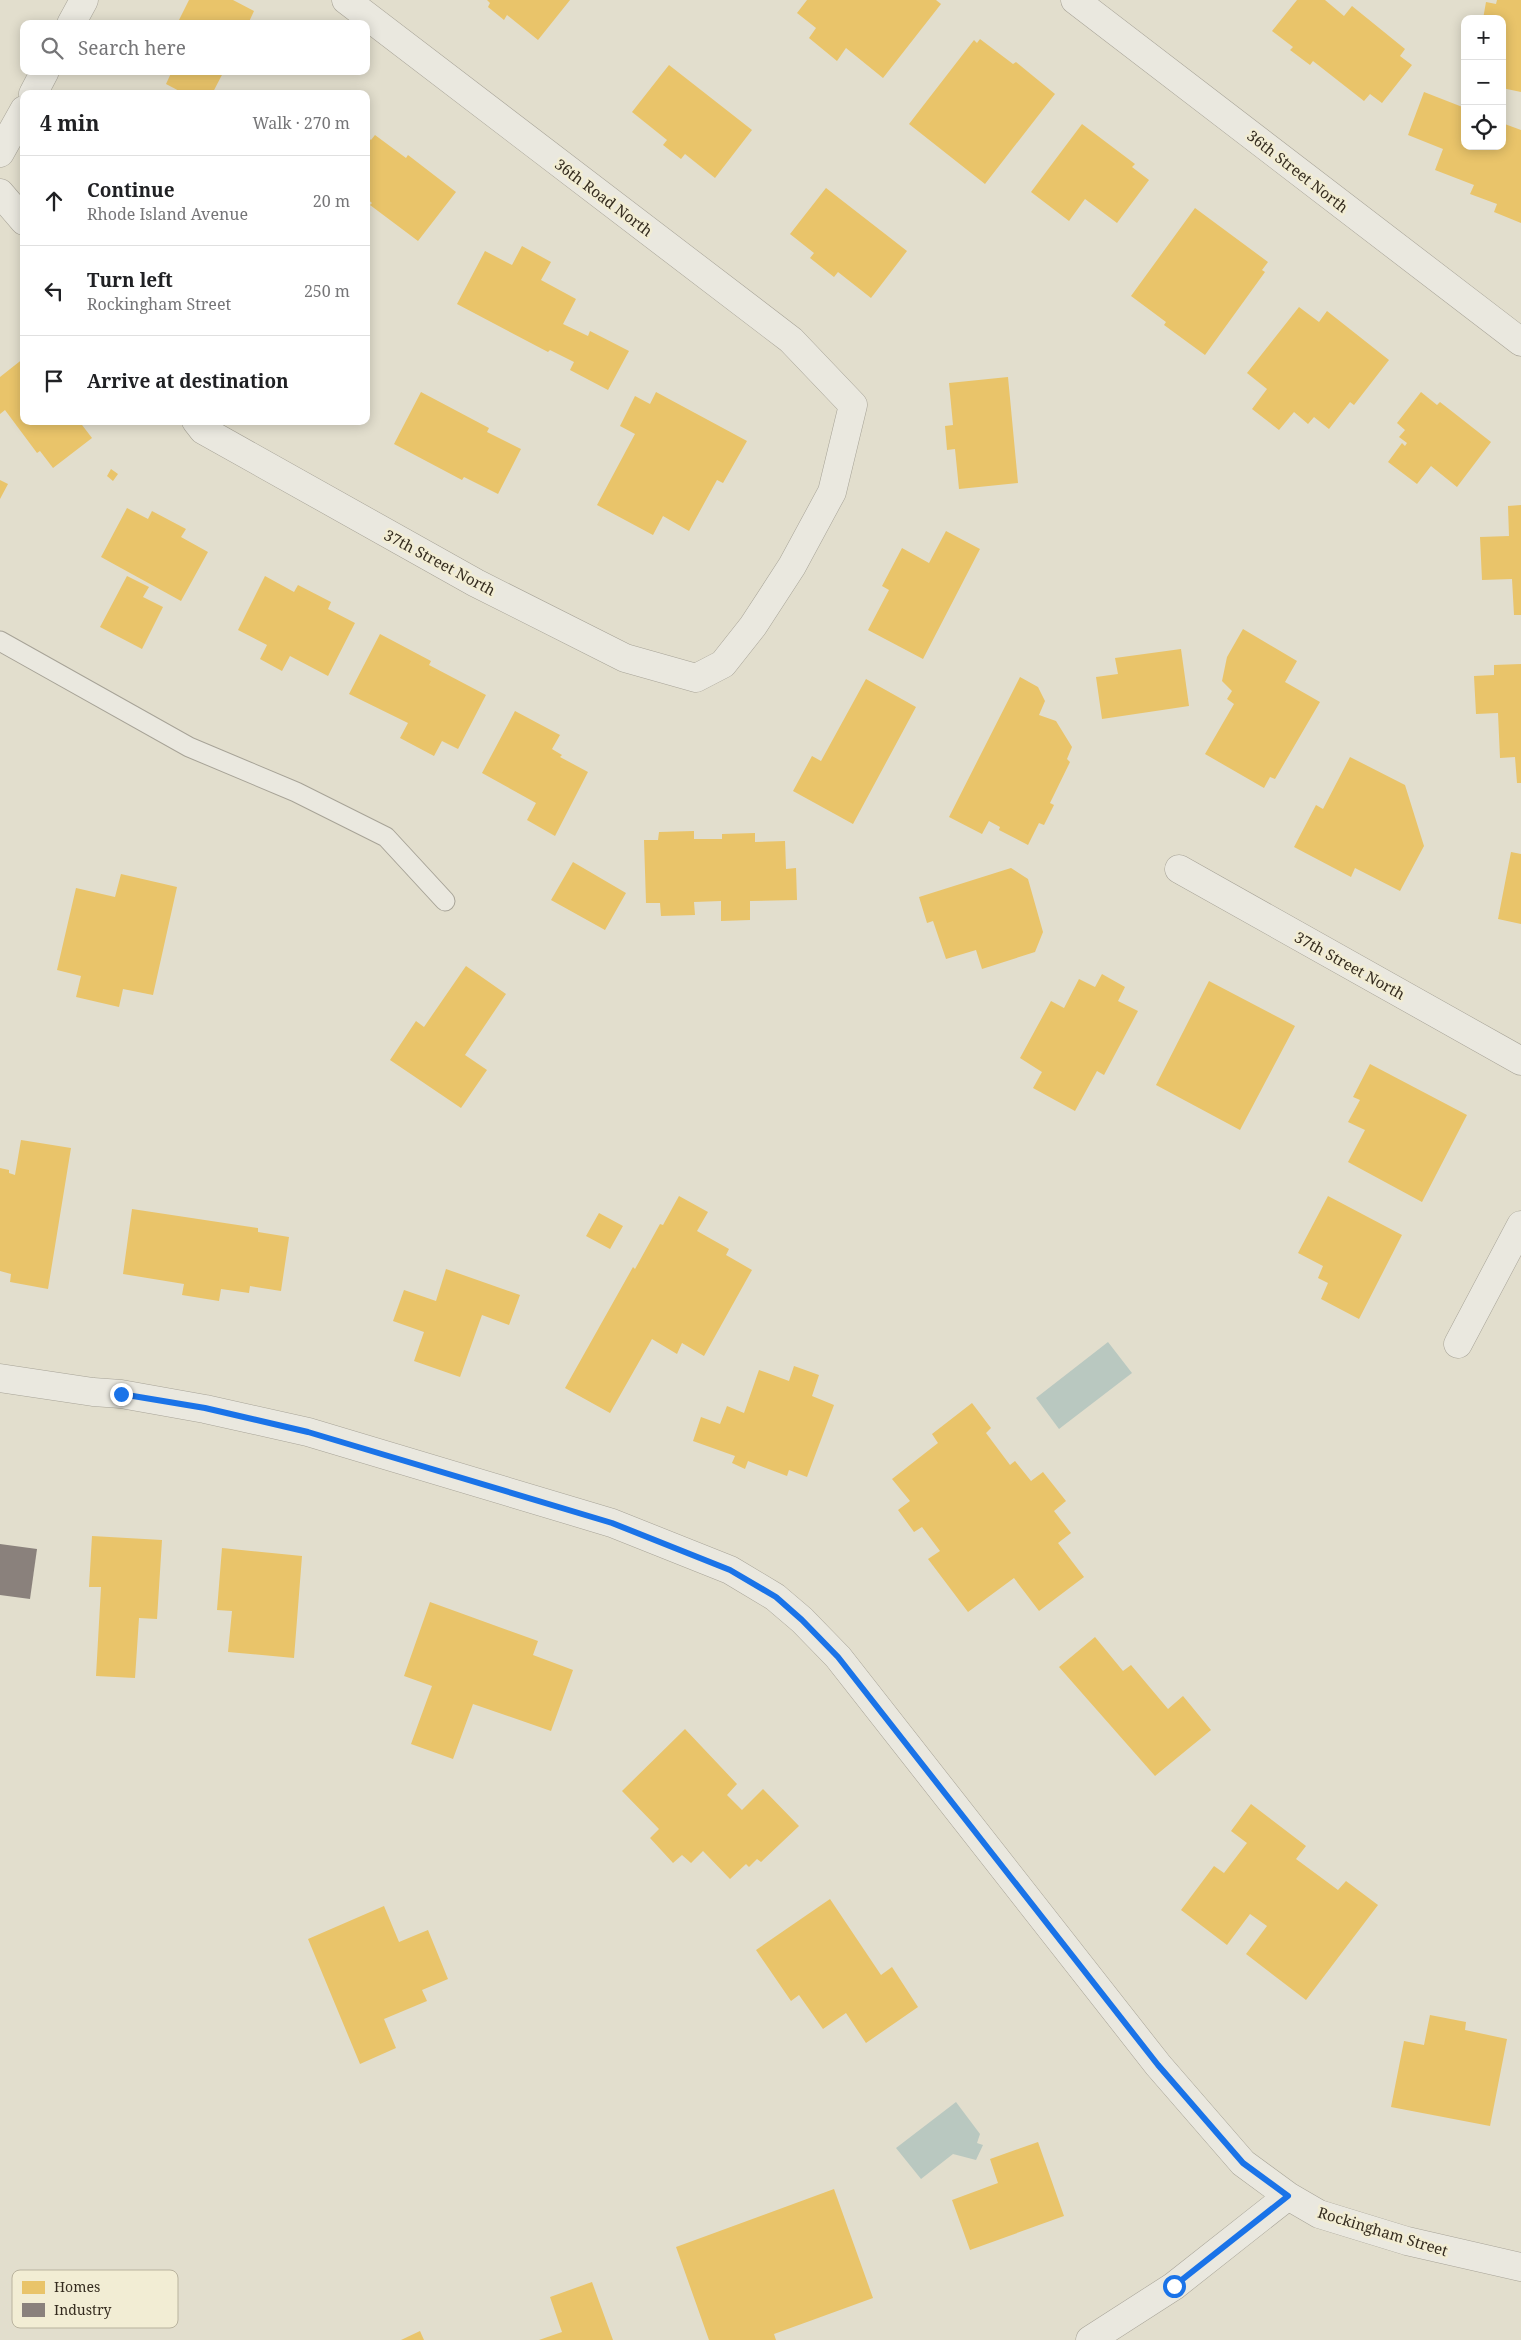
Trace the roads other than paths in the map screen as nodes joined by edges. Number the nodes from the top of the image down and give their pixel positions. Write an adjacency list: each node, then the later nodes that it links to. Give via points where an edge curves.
1 (84, 0): 4 (street)
2 (346, 0): 14 (street, 36th Road North, via 791,340 853,406 832,492 792,566 753,626 723,664)
3 (1076, 0): 11 (street, 36th Street North)
4 (73, 20)
5 (43, 75): 6 (street)
6 (35, 90)
7 (20, 117): 8 (street)
8 (0, 154)
9 (0, 193): 10 (street)
10 (20, 216)
11 (1521, 342)
12 (199, 425): 14 (street, 37th Street North, via 476,582 626,658)
13 (0, 641): 16 (lane, via 189,747 296,792 386,837)
14 (696, 678)
15 (1179, 870): 17 (street, 37th Street North)
16 (445, 901)
17 (1521, 1061)
18 (1521, 1225): 19 (street)
19 (1458, 1344)
20 (0, 1378): 21 (street, Rockingham Street, via 205,1408 308,1432 612,1523 730,1570 776,1597 838,1657 1164,2072 1243,2163)
21 (1288, 2196): 22 (street, Rockingham Street, via 1319,2214 1398,2239); 23 (street, via 1174,2286)
22 (1521, 2267)
23 (1090, 2340)

